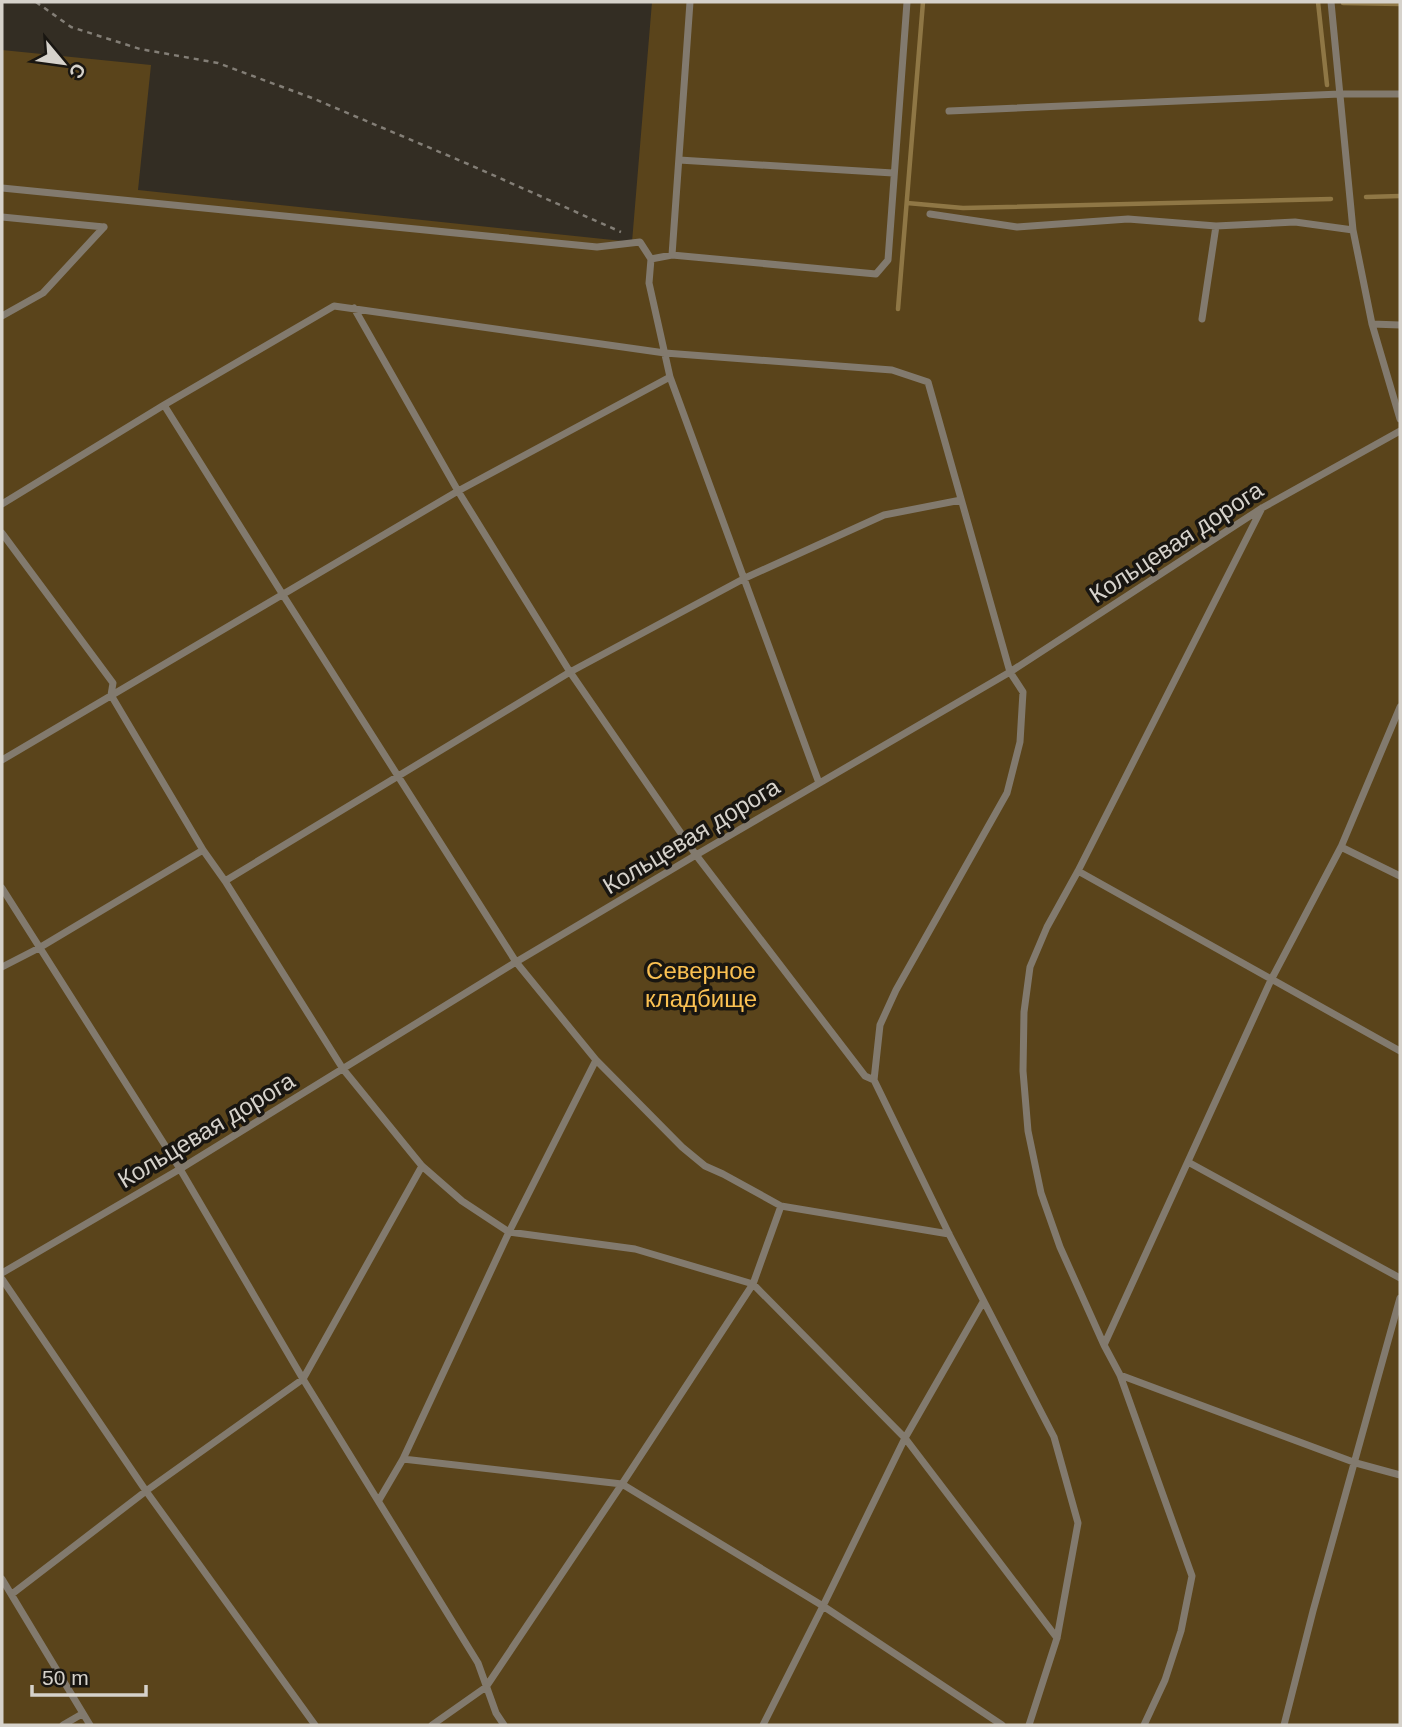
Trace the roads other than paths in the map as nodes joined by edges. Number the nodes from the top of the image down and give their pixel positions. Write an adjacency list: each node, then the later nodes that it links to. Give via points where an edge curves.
1 (690, 2): 7 (lane)
2 (907, 2): 8 (lane)
3 (1331, 2): 4 (lane)
4 (1340, 94): 5 (lane); 6 (lane); 13 (lane)
5 (1400, 94)
6 (949, 111)
7 (678, 160): 8 (lane); 14 (lane)
8 (893, 173): 14 (lane, via 888,260 876,274)
9 (2, 188): 15 (lane, via 597,247 640,242)
10 (930, 214): 12 (lane, via 1017,227 1128,219)
11 (2, 217): 17 (lane, via 104,227 43,293)
12 (1216, 226): 13 (lane, via 1295,222); 18 (lane)
13 (1353, 230): 19 (lane)
14 (671, 255): 15 (lane)
15 (651, 258): 21 (lane, via 649,283)
16 (354, 308): 21 (lane); 23 (lane, via 334,306); 26 (lane)
17 (2, 316)
18 (1202, 319)
19 (1372, 324): 20 (lane); 24 (lane)
20 (1400, 325)
21 (665, 353): 22 (lane); 27 (lane, via 892,370 928,382)
22 (670, 377): 26 (lane); 31 (lane)
23 (164, 405): 28 (lane); 32 (lane)
24 (1400, 419)
25 (1400, 431): 29 (lane, Кольцевая дорога)
26 (458, 491): 32 (lane); 33 (lane)
27 (961, 499): 31 (lane, via 884,515); 34 (lane)
28 (2, 504)
29 (1262, 508): 34 (lane, Кольцевая дорога); 43 (lane)
30 (2, 533): 35 (lane, via 113,683)
31 (745, 578): 33 (lane); 39 (lane)
32 (283, 595): 35 (lane); 38 (lane)
33 (570, 672): 38 (lane); 42 (lane)
34 (1010, 672): 39 (lane, Кольцевая дорога); 54 (lane, via 1023,692 1020,742 1007,793 896,990 880,1025)
35 (111, 695): 37 (lane); 41 (lane)
36 (1400, 707): 40 (lane)
37 (2, 760)
38 (399, 776): 45 (lane); 48 (lane)
39 (819, 782): 42 (lane, Кольцевая дорога)
40 (1341, 847): 44 (lane); 50 (lane)
41 (202, 850): 45 (lane); 47 (lane)
42 (696, 855): 48 (lane, Кольцевая дорога); 54 (lane, via 865,1076)
43 (1078, 872): 50 (lane); 67 (lane, via 1030,967 1023,1071 1028,1130 1041,1193)
44 (1400, 876)
45 (225, 881): 53 (lane)
46 (2, 888): 47 (lane)
47 (39, 948): 49 (lane); 57 (lane)
48 (516, 962): 52 (lane); 53 (lane, Кольцевая дорога)
49 (2, 967)
50 (1271, 980): 51 (lane); 55 (lane)
51 (1400, 1051)
52 (596, 1060): 58 (lane, via 705,1166); 59 (lane)
53 (343, 1069): 56 (lane); 57 (lane, Кольцевая дорога)
54 (874, 1080): 60 (lane)
55 (1188, 1162): 62 (lane); 67 (lane)
56 (422, 1166): 59 (lane, via 462,1201); 69 (lane)
57 (180, 1169): 61 (lane, Кольцевая дорога); 69 (lane)
58 (781, 1206): 60 (lane); 64 (lane)
59 (509, 1232): 64 (lane, via 635,1249); 71 (lane)
60 (949, 1234): 66 (lane)
61 (2, 1273)
62 (1400, 1278)
63 (2, 1279): 75 (lane)
64 (753, 1283): 70 (lane); 74 (lane)
65 (1400, 1298): 72 (lane)
66 (984, 1302): 70 (lane); 80 (lane, via 1054,1437 1078,1523)
67 (1104, 1345): 68 (lane)
68 (1120, 1375): 72 (lane); 91 (lane, via 1192,1576 1181,1631)
69 (303, 1379): 75 (lane); 76 (lane)
70 (905, 1438): 79 (lane); 80 (lane)
71 (403, 1459): 74 (lane); 76 (lane)
72 (1356, 1463): 73 (lane); 92 (lane)
73 (1400, 1475)
74 (622, 1484): 79 (lane); 81 (lane)
75 (146, 1492): 78 (lane); 85 (lane)
76 (379, 1500): 81 (lane, via 478,1663)
77 (2, 1579): 78 (lane)
78 (12, 1594): 82 (lane)
79 (823, 1606): 88 (lane); 89 (lane)
80 (1056, 1637): 90 (lane)
81 (486, 1687): 86 (lane); 87 (lane)
82 (82, 1714): 83 (lane); 84 (lane)
83 (62, 1725)
84 (90, 1725)
85 (315, 1725)
86 (432, 1725)
87 (504, 1725)
88 (763, 1725)
89 (1002, 1725)
90 (1029, 1725)
91 (1144, 1725)
92 (1283, 1725)

